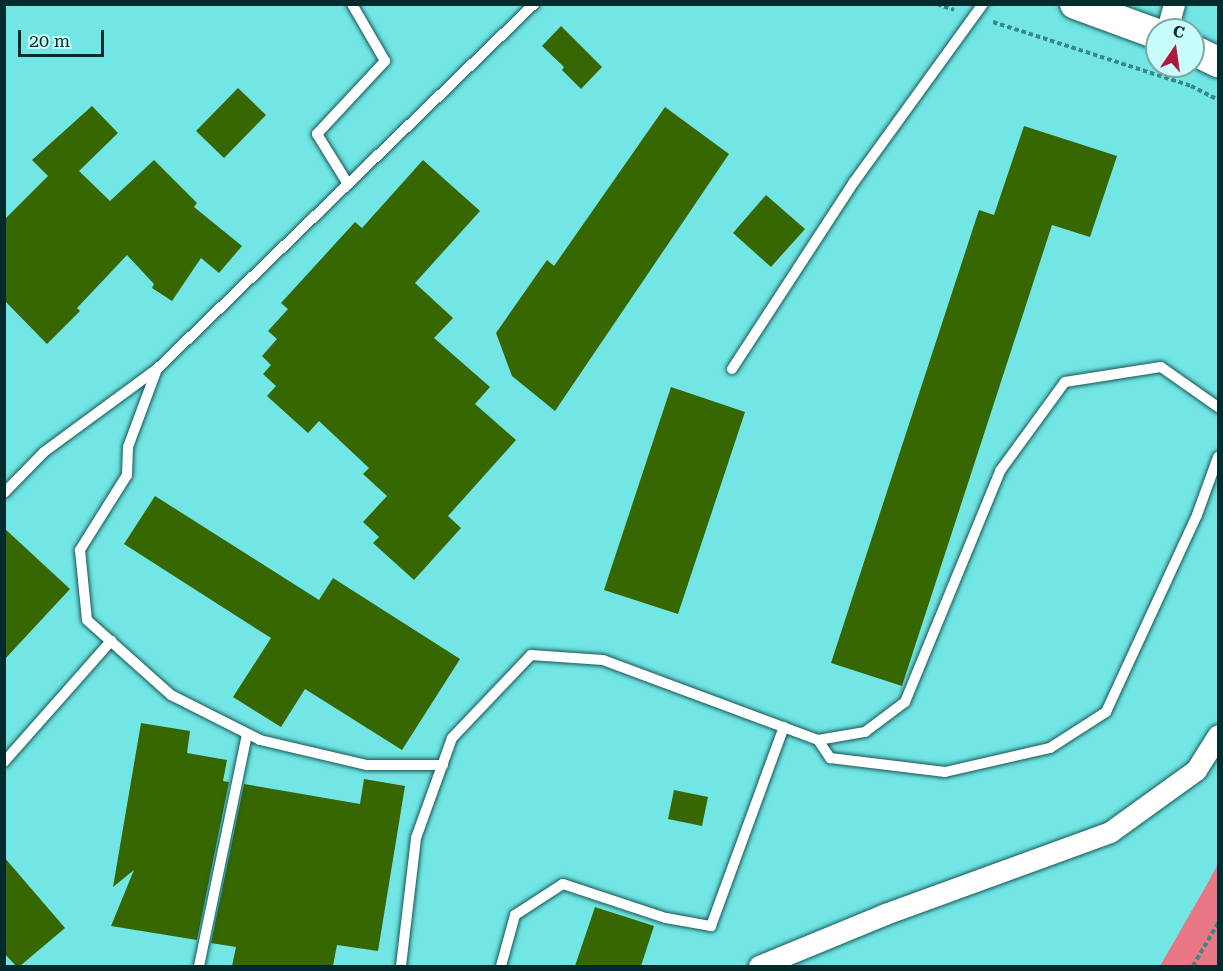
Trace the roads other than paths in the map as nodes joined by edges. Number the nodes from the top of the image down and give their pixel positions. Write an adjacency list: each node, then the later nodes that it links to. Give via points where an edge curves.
1 (352, 4): 6 (lane, via 385,61 317,134)
2 (534, 4): 6 (lane)
3 (983, 4): 8 (lane, via 854,182)
4 (1075, 4): 5 (main road)
5 (1145, 30)
6 (348, 184): 7 (lane)
7 (157, 369): 11 (lane, via 44,452); 12 (lane, via 128,447 127,475 80,550 87,620)
8 (732, 369)
9 (1218, 406): 16 (lane, via 1161,367 1065,382 1000,471 905,702 865,732)
10 (1218, 457): 16 (lane, via 1197,514 1106,712 1050,748 945,772 830,758)
11 (4, 493)
12 (111, 641): 14 (lane, via 171,695); 17 (lane)
13 (784, 727): 16 (lane); 18 (lane, via 603,660 531,655 452,738); 21 (lane, via 711,926 666,918 563,884 515,915)
14 (247, 734): 18 (lane, via 367,765); 19 (lane)
15 (1218, 735): 22 (street, via 1196,770 1110,832 885,914)
16 (818, 740)
17 (4, 762)
18 (443, 765): 20 (lane, via 416,838)
19 (199, 966)
20 (401, 966)
21 (501, 966)
22 (759, 966)

